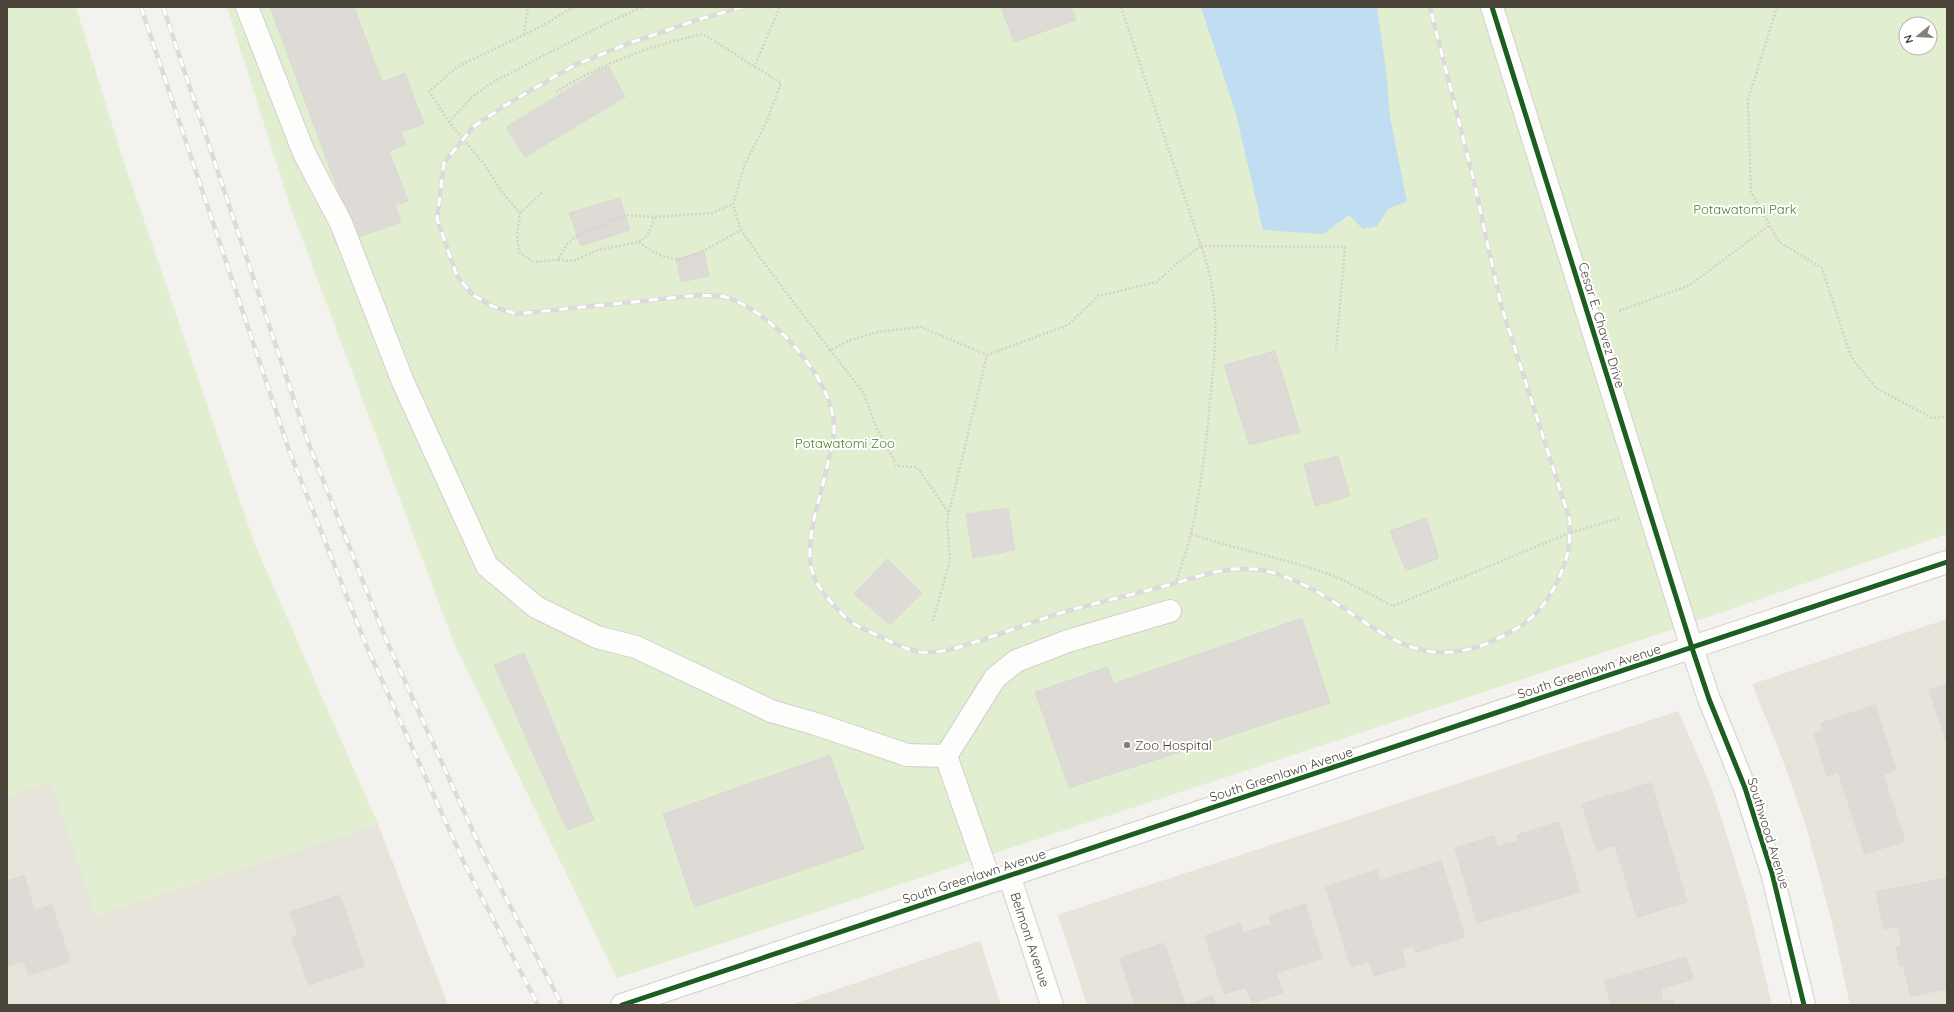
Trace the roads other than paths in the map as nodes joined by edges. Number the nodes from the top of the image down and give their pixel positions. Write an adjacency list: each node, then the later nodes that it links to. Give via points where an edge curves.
1 (247, 7): 6 (street, via 304,153 341,223 403,382 487,566 536,607 597,637 636,647 771,711 907,755)
2 (1492, 7): 5 (street, Cesar E. Chavez Drive)
3 (1947, 562): 5 (street, South Greenlawn Avenue)
4 (1170, 611): 6 (street, via 1068,641 1016,661 995,678)
5 (1692, 648): 7 (street, South Greenlawn Avenue); 10 (street, Southwood Avenue, via 1708,699 1745,788 1765,852)
6 (946, 756): 7 (street, Belmont Avenue)
7 (999, 878): 8 (street, South Greenlawn Avenue); 9 (street, Belmont Avenue)
8 (622, 1005)
9 (1052, 1005)
10 (1804, 1005)

